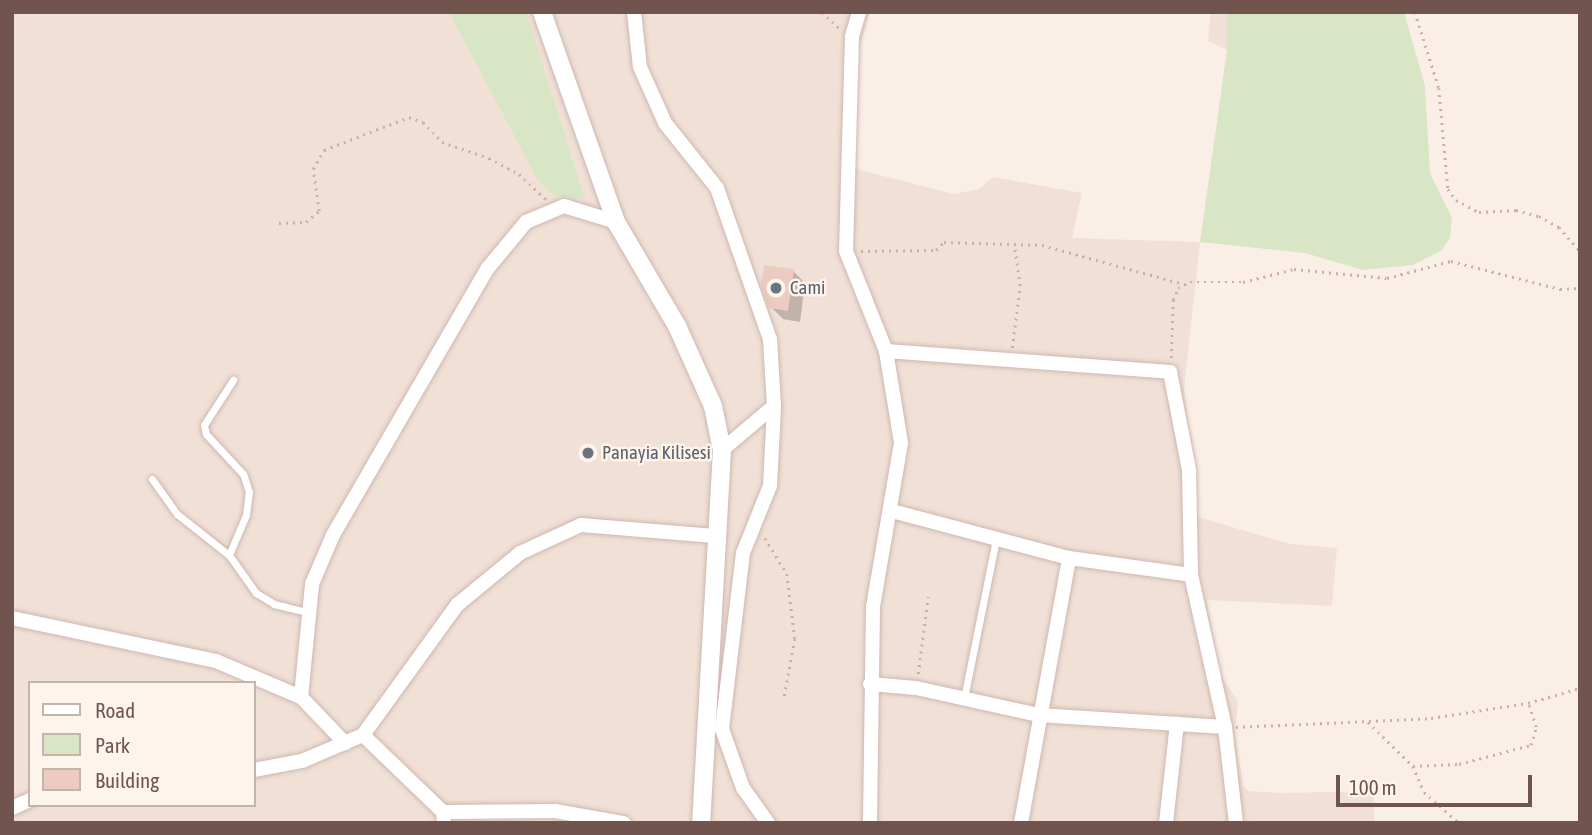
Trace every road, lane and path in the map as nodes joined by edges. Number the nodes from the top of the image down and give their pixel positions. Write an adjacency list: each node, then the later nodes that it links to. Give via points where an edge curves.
1 (542, 12): 9 (street)
2 (628, 12): 6 (street)
3 (822, 12): 7 (path)
4 (859, 12): 7 (street)
5 (1415, 12): 13 (path, via 1440,88 1448,189 1456,200 1479,212 1516,210 1539,216 1559,228)
6 (634, 19): 20 (street, via 640,67 665,123 716,188 740,251 770,339)
7 (852, 37): 12 (street)
8 (555, 210): 9 (street, via 564,206); 10 (path, via 519,174 442,142 423,122 409,117 324,150 313,169 320,211 306,222); 31 (street, via 526,222 488,268 333,535 312,584)
9 (616, 222): 21 (street, via 677,326 713,406)
10 (279, 223)
11 (1014, 244): 12 (path, via 944,242 936,250); 14 (path, via 1042,245); 17 (path, via 1020,286)
12 (846, 251): 16 (street)
13 (1580, 251)
14 (1184, 284): 15 (path, via 1243,282 1294,269 1406,276 1451,261 1560,289); 18 (path, via 1172,300)
15 (1580, 288)
16 (886, 351): 17 (street); 23 (street, via 901,443)
17 (1011, 359): 18 (street)
18 (1170, 372): 29 (street, via 1189,470)
19 (233, 380): 27 (lane, via 204,425 206,434 248,486 248,508)
20 (774, 406): 21 (street); 24 (street, via 770,486)
21 (722, 450): 25 (street)
22 (152, 479): 27 (lane, via 177,514)
23 (892, 511): 26 (street); 33 (street, via 873,607)
24 (757, 526): 37 (path, via 787,574 795,639); 43 (street, via 743,553)
25 (715, 536): 43 (street); 45 (street, via 581,525 520,553 457,605)
26 (996, 539): 28 (street); 38 (lane)
27 (229, 555): 31 (lane, via 262,598)
28 (1069, 558): 29 (street); 40 (street)
29 (1191, 575): 44 (street)
30 (928, 597): 34 (path)
31 (307, 612): 36 (street)
32 (12, 618): 36 (street, via 216,662)
33 (870, 684): 34 (street); 53 (street)
34 (916, 688): 38 (street)
35 (1580, 688): 39 (path)
36 (301, 697): 46 (street)
37 (783, 699)
38 (964, 699): 40 (street)
39 (1528, 702): 41 (path, via 1432,718); 47 (path, via 1536,727 1531,745 1460,764)
40 (1039, 715): 42 (street); 54 (street)
41 (1368, 722): 44 (path); 47 (path)
42 (1177, 724): 44 (street); 55 (street)
43 (714, 726): 51 (street); 52 (street, via 743,788)
44 (1225, 727): 56 (street)
45 (363, 735): 46 (street); 49 (street)
46 (345, 743): 48 (street, via 302,761)
47 (1413, 766): 57 (path, via 1424,792)
48 (256, 770)
49 (443, 817): 50 (street, via 555,811)
50 (624, 823)
51 (701, 823)
52 (768, 823)
53 (870, 823)
54 (1021, 823)
55 (1166, 823)
56 (1236, 823)
57 (1459, 823)

